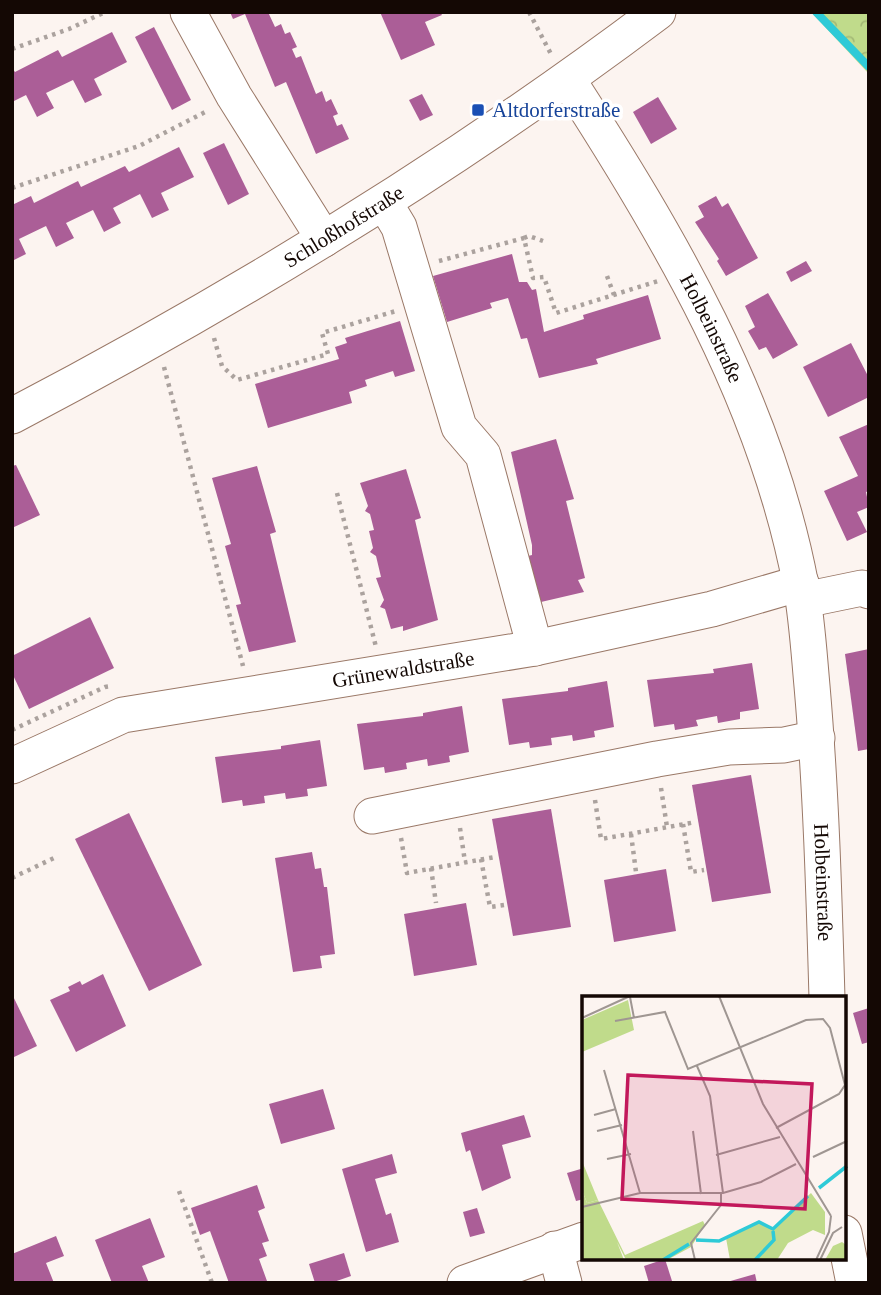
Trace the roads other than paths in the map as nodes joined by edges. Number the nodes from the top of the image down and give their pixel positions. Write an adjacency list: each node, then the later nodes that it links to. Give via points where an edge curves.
1 (188, 12): 5 (street, via 234,96)
2 (657, 12): 3 (street, Schloßhofstraße)
3 (568, 80): 4 (street, Schloßhofstraße); 8 (street, Holbeinstraße, via 685,272 745,398)
4 (384, 202): 5 (street, Schloßhofstraße); 9 (street, via 399,227 459,427 483,455)
5 (324, 239): 6 (street, Schloßhofstraße)
6 (12, 416)
7 (869, 591): 8 (street)
8 (802, 592): 9 (street, Grünewaldstraße); 10 (street, Holbeinstraße)
9 (535, 648): 11 (street, Grünewaldstraße, via 123,715)
10 (817, 738): 12 (street, via 657,759); 13 (street, Holbeinstraße)
11 (12, 766)
12 (384, 813)
13 (827, 996)
14 (846, 1243): 18 (street)
15 (569, 1245): 16 (street); 17 (street)
16 (465, 1283)
17 (564, 1283)
18 (854, 1283)

